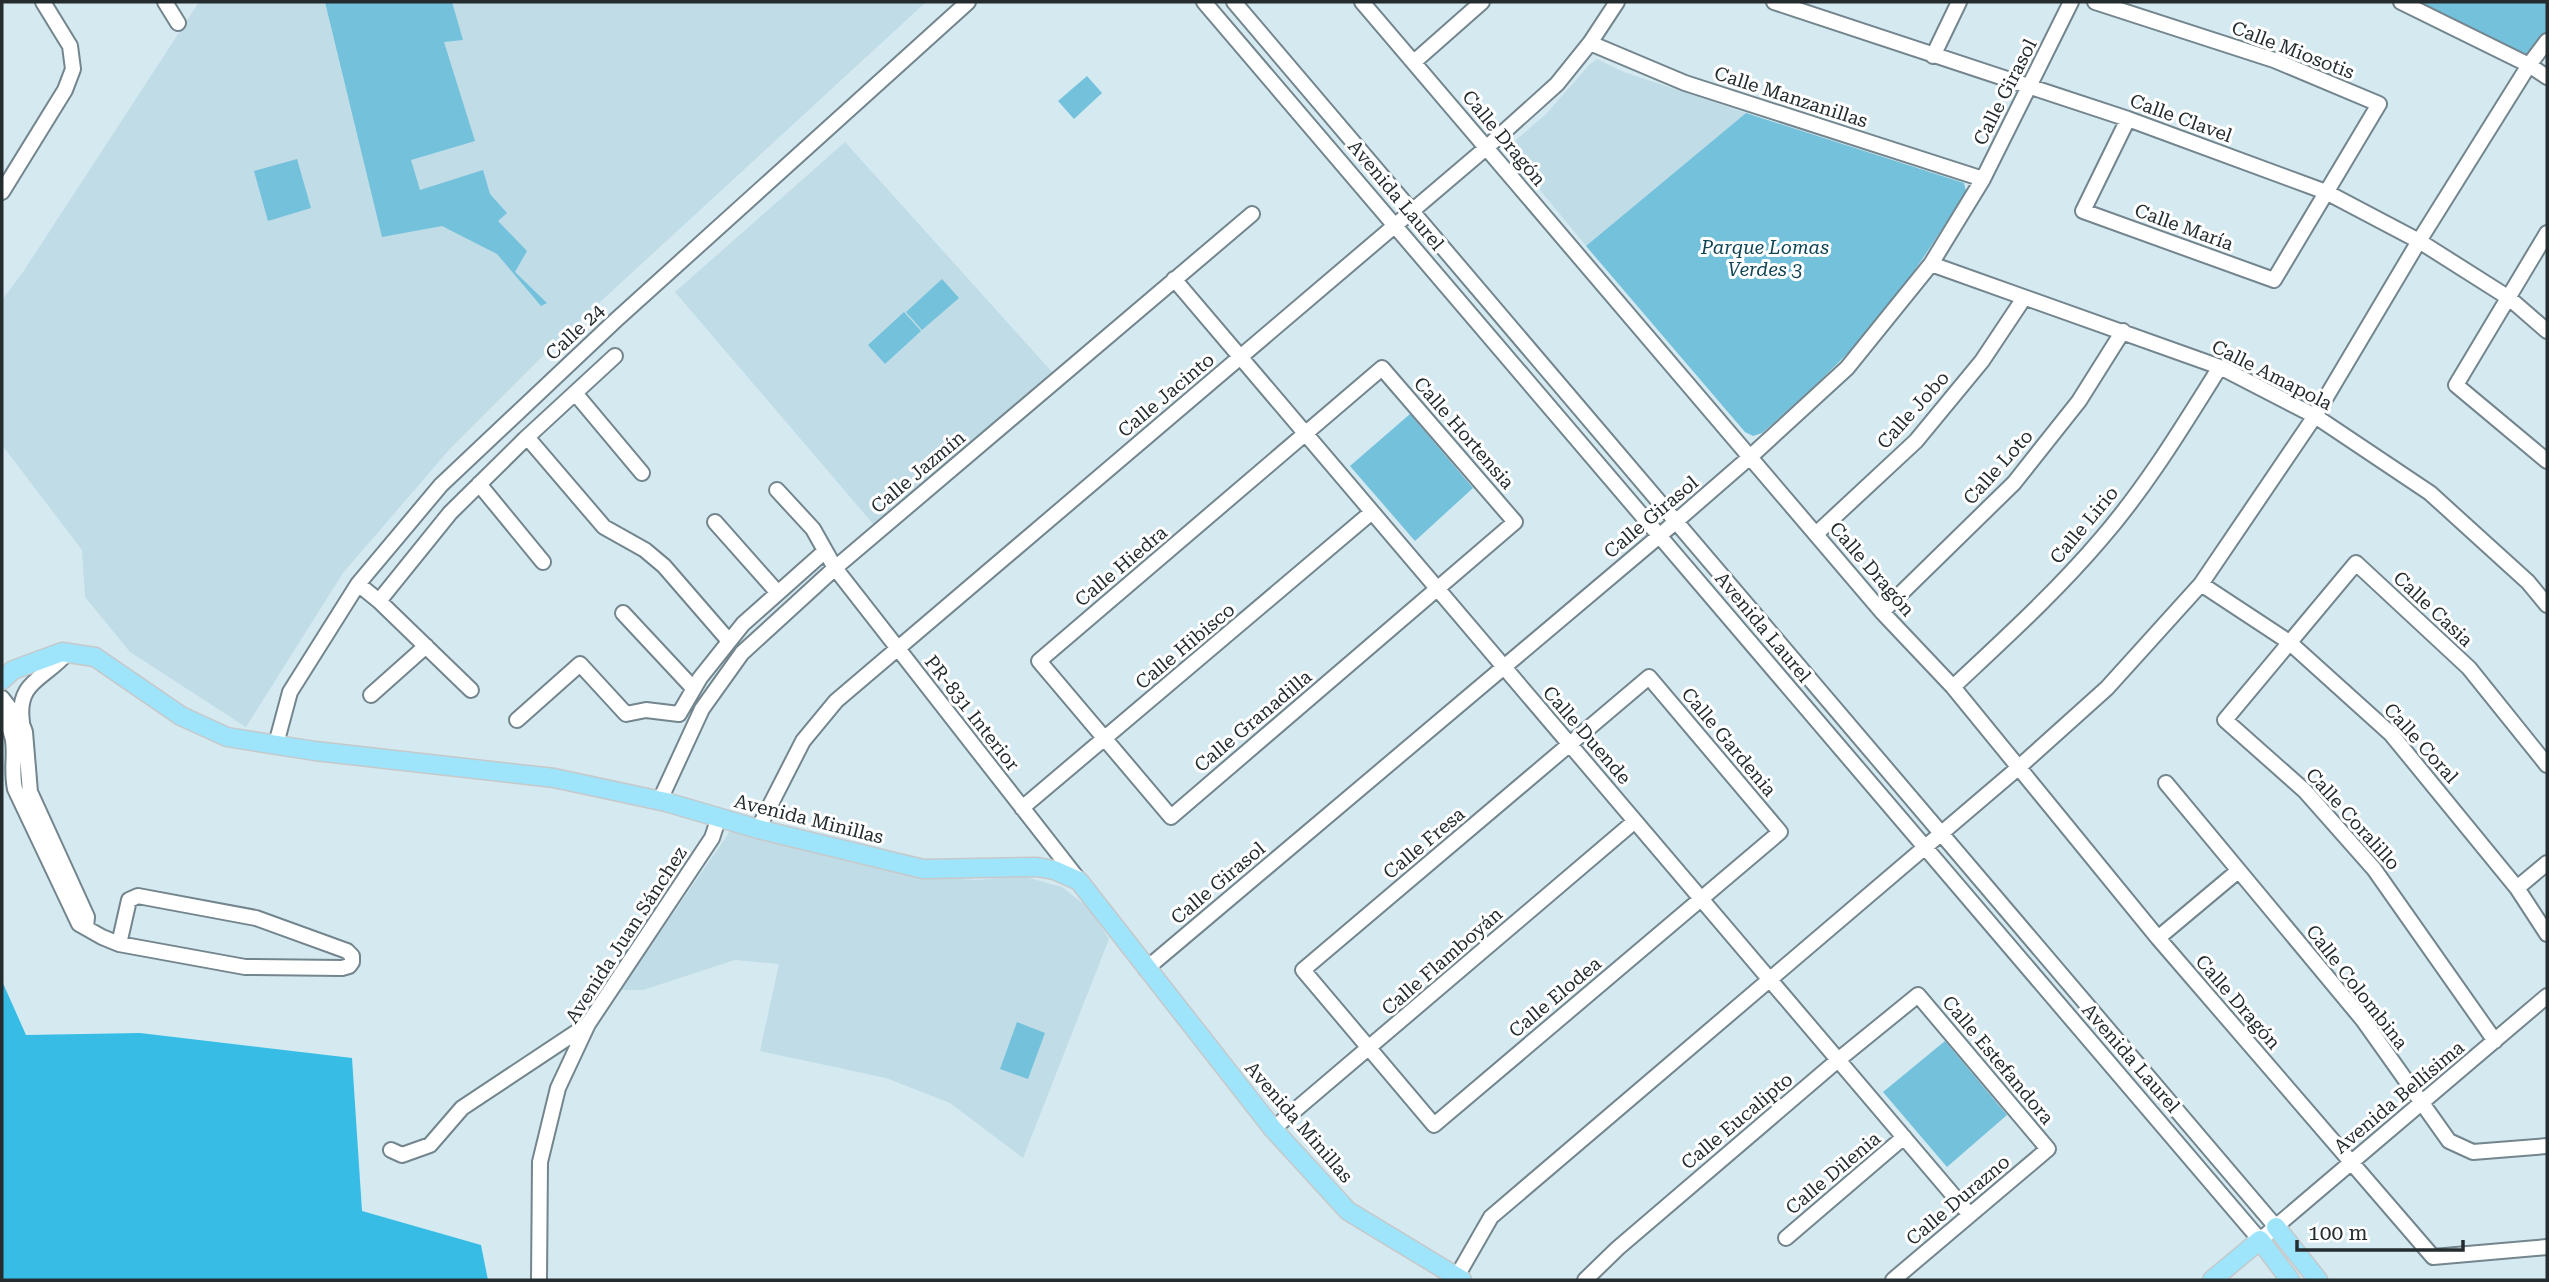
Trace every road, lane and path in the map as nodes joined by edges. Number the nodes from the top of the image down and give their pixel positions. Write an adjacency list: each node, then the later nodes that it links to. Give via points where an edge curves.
1 (43, 2): 25 (street, via 70,46 73,69 65,90)
2 (165, 2): 14 (street)
3 (968, 2): 58 (street, Calle 24, via 441,485)
4 (1203, 2): 29 (street, Avenida Laurel)
5 (1234, 2): 27 (street, Avenida Laurel)
6 (1362, 2): 18 (street, Calle Dragón)
7 (1482, 2): 18 (street)
8 (1617, 2): 16 (street, Calle Jacinto)
9 (1774, 2): 17 (street, Calle Clavel)
10 (1959, 2): 17 (street)
11 (2071, 2): 21 (street, Calle Girasol)
12 (2095, 2): 26 (street, Calle Miosotis, via 2274,60 2379,104)
13 (2401, 2): 19 (street)
14 (178, 23)
15 (2547, 41): 19 (street)
16 (1590, 43): 23 (street, Calle Jacinto, via 1557,84); 24 (street, Calle Manzanillas, via 1685,83)
17 (1933, 56): 21 (street, Calle Clavel)
18 (1414, 62): 23 (street, Calle Dragón)
19 (2529, 65): 20 (street); 31 (street)
20 (2547, 77)
21 (2029, 87): 22 (street, Calle Clavel); 24 (street, Calle Girasol)
22 (2128, 118): 26 (street, Calle Clavel); 26 (street, Calle María, via 2082,211 2274,280)
23 (1486, 148): 27 (street, Calle Jacinto); 45 (street, Calle Dragón)
24 (1983, 179): 32 (street, Calle Girasol)
25 (2, 192)
26 (2326, 192): 31 (street, Calle Clavel)
27 (1412, 209): 29 (street, Calle Jacinto); 51 (street, Avenida Laurel)
28 (1252, 214): 33 (street, Calle Jazmín)
29 (1394, 225): 39 (street, Calle Jacinto); 54 (street, Avenida Laurel)
30 (2547, 233): 34 (street)
31 (2419, 241): 34 (street, Calle Clavel); 42 (street)
32 (1931, 264): 35 (street, Calle Amapola); 45 (street, Calle Girasol, via 1847,368)
33 (1174, 279): 39 (street, Calle Duende); 57 (street, Calle Jazmín)
34 (2509, 298): 37 (street, Calle Clavel); 46 (street, via 2456,385)
35 (2024, 299): 36 (street, Calle Amapola); 53 (street, Calle Jobo, via 1982,361 1916,442)
36 (2123, 331): 40 (street, Calle Amapola); 64 (street, Calle Loto, via 2079,401 2014,483)
37 (2547, 331)
38 (615, 356): 41 (street)
39 (1241, 357): 43 (street, Calle Duende); 69 (street, Calle Jacinto)
40 (2220, 367): 42 (street, Calle Amapola); 73 (street, Calle Lirio, via 2164,456 2101,539 2031,615)
41 (575, 393): 44 (street); 47 (street)
42 (2315, 416): 59 (street); 63 (street, Calle Amapola, via 2430,493)
43 (1306, 434): 50 (street, Calle Duende); 60 (street, Calle Hortensia, via 1382,368 1515,522); 81 (street, Calle Hiedra, via 1039,661)
44 (527, 437): 48 (street); 66 (street, via 604,527 664,566)
45 (1750, 457): 51 (street, Calle Girasol); 53 (street, Calle Dragón)
46 (2547, 461)
47 (642, 473)
48 (479, 484): 56 (street); 62 (street)
49 (777, 490): 55 (street, PR-831 Interior, via 813,529)
50 (1372, 512): 60 (street, Calle Duende); 81 (street, Calle Hibisco)
51 (1676, 520): 54 (street, Calle Girasol); 92 (street, Avenida Laurel)
52 (715, 522): 61 (street)
53 (1816, 534): 64 (street, Calle Dragón)
54 (1658, 537): 71 (street, Calle Girasol); 93 (street, Avenida Laurel)
55 (824, 552): 57 (street, PR-831 Interior); 61 (street)
56 (543, 562)
57 (835, 568): 69 (street, PR-831 Interior); 87 (street, Calle Jazmín, via 742,653 702,709)
58 (358, 584): 62 (street); 82 (street, Calle 24, via 290,692)
59 (2201, 584): 67 (street, Calle Coral); 85 (street, via 2108,688)
60 (1438, 589): 71 (street, Calle Duende); 81 (street, Calle Granadilla, via 1171,817)
61 (778, 593): 66 (street)
62 (379, 601): 68 (street)
63 (2547, 605)
64 (1882, 612): 73 (street, Calle Dragón)
65 (623, 613): 74 (street)
66 (729, 641): 74 (street)
67 (2289, 642): 84 (street, Calle Casia, via 2356,564 2469,668); 97 (street, Calle Coral, via 2391,734); 110 (street, Calle Coralillo, via 2225,720 2305,791 2374,869)
68 (426, 646): 75 (street); 76 (street)
69 (897, 648): 88 (street, PR-831 Interior); 91 (street, Calle Jacinto, via 836,701 803,741)
70 (67, 653): 72 (main road, Avenida Minillas, via 13,670); 80 (street, via 28,686 21,699); 82 (main road, Avenida Minillas, via 95,657 181,716 227,737)
71 (1503, 667): 83 (street, Calle Duende); 105 (street, Calle Girasol)
72 (2, 680)
73 (1953, 687): 85 (street, Calle Dragón)
74 (693, 688): 79 (street, via 679,714 646,710 626,714 579,664)
75 (471, 690)
76 (371, 695)
77 (2, 698): 80 (street)
78 (2, 715): 99 (street, via 13,735 15,789 79,924)
79 (517, 720)
80 (22, 724): 99 (street, via 30,792 87,917)
81 (1105, 739): 88 (street, Calle Hibisco)
82 (276, 744): 87 (main road, Avenida Minillas, via 554,778)
83 (1569, 744): 90 (street, Calle Duende); 98 (street, Calle Gardenia, via 1649,677 1693,728 1780,832); 111 (street, Calle Fresa, via 1303,971)
84 (2547, 765)
85 (2018, 768): 92 (street); 101 (street, Calle Dragón)
86 (2166, 783): 95 (street, Calle Colombina)
87 (660, 800): 89 (main road, Avenida Minillas)
88 (1022, 808): 96 (street, PR-831 Interior)
89 (719, 817): 91 (main road, Avenida Minillas); 109 (street, Avenida Juan Sánchez, via 712,838)
90 (1635, 821): 98 (street, Calle Duende); 111 (street, Calle Flamboyán)
91 (758, 829): 96 (main road, Avenida Minillas, via 923,869 1037,867)
92 (1940, 832): 93 (street); 121 (street, Avenida Laurel)
93 (1923, 848): 106 (street); 123 (street, Avenida Laurel)
94 (2547, 863): 97 (street)
95 (2238, 871): 101 (street); 113 (street, Calle Colombina, via 2363,1020)
96 (1079, 880): 105 (main road, Avenida Minillas)
97 (2517, 888): 100 (street, Calle Coral)
98 (1701, 898): 106 (street, Calle Duende); 111 (street, Calle Elodea, via 1434,1125)
99 (86, 927): 102 (street)
100 (2547, 934)
101 (2158, 938): 119 (street, Calle Dragón)
102 (119, 944): 103 (street, via 125,910 138,896 257,919); 104 (street, via 245,967)
103 (330, 945): 104 (street); 104 (street, via 347,951 352,962)
104 (327, 968)
105 (1146, 969): 114 (main road, Avenida Minillas)
106 (1770, 979): 112 (street, Calle Duende); 125 (street, via 1491,1217)
107 (1918, 995): 112 (street, Calle Eucalipto); 117 (street, Calle Estefandora)
108 (2547, 996): 110 (street, Avenida Bellísima)
109 (588, 1024): 118 (street, via 463,1108 430,1145 402,1155); 126 (street, Avenida Juan Sánchez, via 558,1088 540,1162)
110 (2495, 1041): 113 (street, Avenida Bellísima)
111 (1368, 1049): 114 (street, Calle Flamboyán)
112 (1838, 1060): 115 (street, Calle Duende); 127 (street, Calle Eucalipto)
113 (2421, 1103): 116 (street, Calle Colombina, via 2449,1141 2473,1152); 119 (street, Avenida Bellísima)
114 (1273, 1129): 125 (main road, Avenida Minillas, via 1348,1211)
115 (1904, 1138): 120 (street, Calle Duende); 122 (street, Calle Dilenia)
116 (2547, 1146)
117 (2048, 1149): 120 (street, Calle Durazno)
118 (391, 1150)
119 (2351, 1164): 121 (street, Avenida Bellísima); 124 (street, Calle Dragón, via 2433,1257)
120 (1969, 1215): 128 (street, Calle Durazno)
121 (2276, 1227): 123 (street, Avenida Bellísima); 131 (main road, Avenida Laurel)
122 (1786, 1238)
123 (2260, 1240): 129 (main road); 130 (main road, Avenida Laurel)
124 (2547, 1247)
125 (1459, 1279)
126 (539, 1280)
127 (1584, 1280)
128 (1893, 1280)
129 (2212, 1280)
130 (2290, 1280)
131 (2318, 1280)

